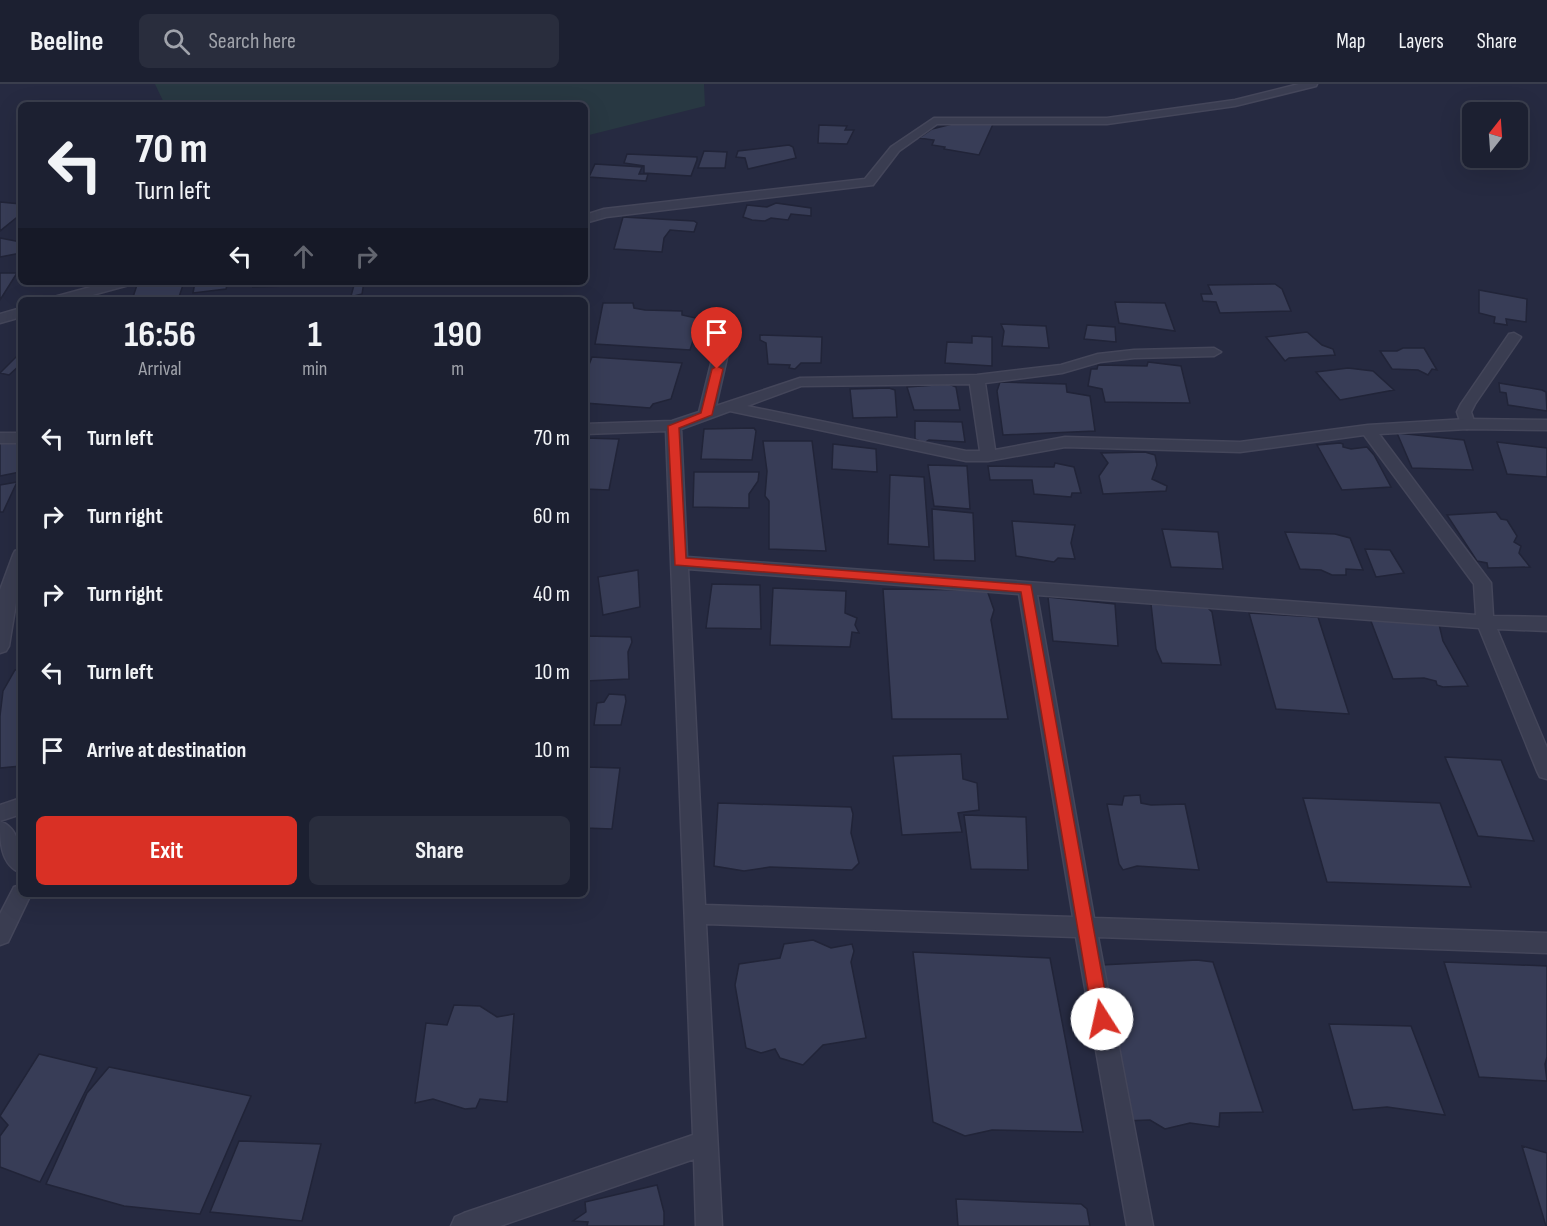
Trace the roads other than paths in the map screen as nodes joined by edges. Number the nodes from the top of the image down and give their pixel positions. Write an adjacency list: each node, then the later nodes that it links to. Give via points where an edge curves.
1 (1312, 84): 2 (street, via 1235,103 1107,121 934,121 895,149 868,182)
2 (588, 218)
3 (113, 285): 4 (street)
4 (70, 297)
5 (18, 313): 6 (street)
6 (0, 318)
7 (728, 323): 12 (street)
8 (1514, 337): 13 (street, via 1468,404 1464,412)
9 (1214, 352): 10 (street, via 1098,358 1062,369)
10 (977, 379): 11 (street, via 800,382); 20 (street)
11 (730, 407): 12 (street); 20 (street, via 966,456)
12 (706, 415): 15 (street)
13 (1467, 424): 14 (street); 17 (street)
14 (1547, 425)
15 (673, 426): 16 (street); 21 (street)
16 (588, 429)
17 (1368, 430): 20 (street, via 1240,447 1065,442); 24 (street, via 1482,583)
18 (0, 438): 19 (street)
19 (18, 438)
20 (988, 456)
21 (680, 562): 23 (street); 33 (street)
22 (18, 564): 26 (street, via 8,592)
23 (1027, 588): 24 (street); 34 (street)
24 (1485, 622): 25 (street); 27 (street)
25 (1547, 624)
26 (0, 646)
27 (1547, 771)
28 (18, 807): 29 (street)
29 (0, 813)
30 (0, 830): 31 (street)
31 (18, 859)
32 (19, 897): 35 (street)
33 (696, 914): 34 (street); 37 (street)
34 (1085, 927): 36 (street); 40 (street)
35 (0, 935)
36 (1547, 943)
37 (706, 1143): 38 (street); 39 (street)
38 (464, 1226)
39 (710, 1226)
40 (1140, 1226)

